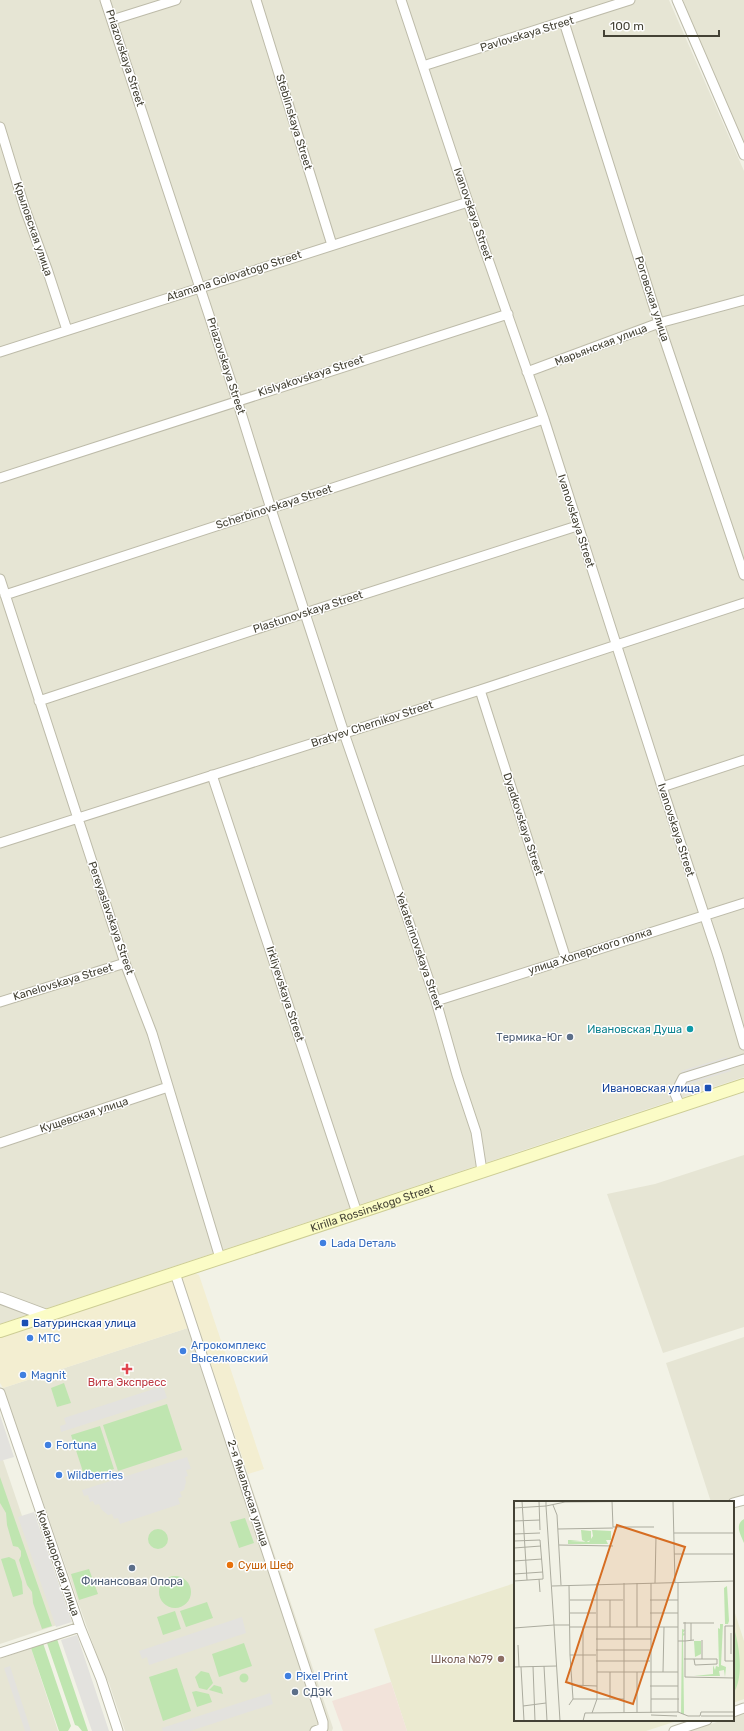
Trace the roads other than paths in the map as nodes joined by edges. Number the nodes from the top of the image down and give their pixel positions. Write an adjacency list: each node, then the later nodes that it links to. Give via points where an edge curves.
1 (105, 0): 7 (street, Priazovskaya Street)
2 (176, 0): 7 (street)
3 (256, 0): 13 (street, Steblinskaya Street)
4 (401, 0): 9 (street, Ivanovskaya Street)
5 (630, 0): 8 (street, Pavlovskaya Street)
6 (677, 0): 11 (street)
7 (112, 20): 14 (street, Priazovskaya Street)
8 (564, 22): 9 (street, Pavlovskaya Street); 17 (street, Роговская улица)
9 (423, 66): 12 (street, Ivanovskaya Street)
10 (0, 127): 18 (street, Крыловская улица, via 24,209)
11 (744, 154)
12 (468, 202): 13 (street, Atamana Golovatogo Street); 16 (street, Ivanovskaya Street)
13 (332, 244): 14 (street, Atamana Golovatogo Street)
14 (200, 287): 18 (street, Atamana Golovatogo Street); 21 (street, Priazovskaya Street)
15 (744, 300): 17 (street, Марьянская улица)
16 (508, 314): 20 (street, Ivanovskaya Street); 21 (street, Kislyakovskaya Street)
17 (659, 323): 20 (street, Марьянская улица); 26 (street, Роговская улица)
18 (67, 330): 19 (street, Atamana Golovatogo Street)
19 (0, 352)
20 (527, 372): 22 (street, Ivanovskaya Street)
21 (237, 400): 23 (street, Kislyakovskaya Street); 24 (street, Priazovskaya Street)
22 (544, 419): 24 (street, Scherbinovskaya Street); 25 (street, Ivanovskaya Street)
23 (0, 478)
24 (271, 509): 28 (street, Scherbinovskaya Street); 30 (street, Priazovskaya Street)
25 (577, 526): 30 (street, Plastunovskaya Street); 31 (street, Ivanovskaya Street)
26 (744, 575)
27 (0, 579): 28 (street, Pereyaslavskaya Street)
28 (5, 595): 33 (street, Pereyaslavskaya Street)
29 (744, 603): 31 (street, Bratyev Chernikov Street)
30 (305, 613): 33 (street, Plastunovskaya Street); 34 (street, Priazovskaya Street)
31 (617, 646): 32 (street, Bratyev Chernikov Street); 37 (street, Ivanovskaya Street)
32 (480, 690): 34 (street, Bratyev Chernikov Street); 42 (street, Dyadkovskaya Street)
33 (39, 701): 38 (street, Pereyaslavskaya Street)
34 (344, 733): 36 (street, Bratyev Chernikov Street); 44 (street, Yekaterinovskaya Street)
35 (744, 760): 37 (street)
36 (212, 776): 38 (street, Bratyev Chernikov Street); 53 (street, Irkliyevskaya Street)
37 (662, 787): 41 (street, Ivanovskaya Street)
38 (77, 818): 39 (street, Bratyev Chernikov Street); 43 (street, Pereyaslavskaya Street)
39 (0, 843)
40 (744, 903): 41 (street, улица Хоперского полка)
41 (704, 916): 42 (street, улица Хоперского полка); 46 (street, Ivanovskaya Street)
42 (566, 959): 44 (street, улица Хоперского полка)
43 (125, 963): 45 (street, Kanelovskaya Street); 49 (street, Pereyaslavskaya Street, via 152,1033)
44 (436, 1001): 52 (street, Yekaterinovskaya Street, via 476,1132)
45 (0, 1002)
46 (744, 1045)
47 (744, 1059): 50 (street, via 683,1078 675,1094)
48 (744, 1085): 50 (main road, Kirilla Rossinskogo Street)
49 (168, 1087): 51 (street, Кущевская улица); 54 (street, Pereyaslavskaya Street)
50 (680, 1106): 52 (main road, Kirilla Rossinskogo Street)
51 (0, 1143)
52 (482, 1171): 53 (main road, Kirilla Rossinskogo Street)
53 (357, 1213): 54 (main road, Kirilla Rossinskogo Street)
54 (220, 1258): 55 (main road, Kirilla Rossinskogo Street)
55 (175, 1273): 57 (main road, Kirilla Rossinskogo Street); 68 (street, 2-я Ямальская улица, via 324,1722 323,1728)
56 (0, 1298): 57 (street)
57 (48, 1316): 58 (main road, Kirilla Rossinskogo Street)
58 (0, 1331)
59 (0, 1394): 62 (street, Командорская улица)
60 (744, 1500): 61 (street)
61 (734, 1503)
62 (80, 1627): 63 (street); 67 (street, Командорская улица)
63 (0, 1653)
64 (744, 1708): 65 (street)
65 (734, 1712)
66 (704, 1721): 69 (street)
67 (118, 1731)
68 (315, 1731)
69 (674, 1731)

